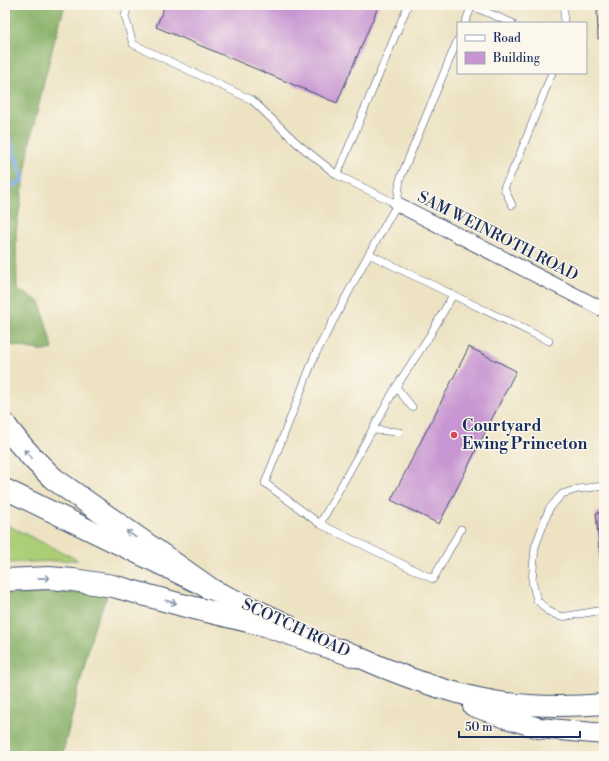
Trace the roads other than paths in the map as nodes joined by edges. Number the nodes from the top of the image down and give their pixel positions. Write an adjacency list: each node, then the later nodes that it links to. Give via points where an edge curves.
1 (128, 5): 10 (lane, via 125,16 133,44 252,100 298,144)
2 (408, 5): 10 (lane)
3 (472, 5): 5 (lane); 6 (lane)
4 (564, 5): 7 (lane)
5 (465, 22)
6 (510, 22)
7 (564, 22)
8 (457, 41): 11 (lane, via 400,179)
9 (552, 74): 12 (lane, via 504,188)
10 (337, 175): 11 (lane)
11 (397, 204): 13 (lane); 15 (street, SAM WEINROTH ROAD)
12 (512, 205)
13 (369, 254): 14 (lane); 24 (lane, via 315,355 265,483)
14 (453, 294): 16 (lane); 17 (lane)
15 (604, 310)
16 (549, 341)
17 (396, 387): 18 (lane); 20 (lane)
18 (412, 407)
19 (5, 425): 27 (highway, one-way to 19, via 54,478 27,453)
20 (373, 430): 21 (lane); 24 (lane)
21 (399, 432)
22 (604, 486): 28 (lane, via 562,494 549,510 535,547 532,581 536,600 548,612 561,616)
23 (5, 489): 27 (main road, SCOTCH ROAD)
24 (320, 524): 25 (lane, via 433,579)
25 (461, 528)
26 (5, 580): 29 (highway, one-way to 29, via 48,578 113,586 182,606 265,625)
27 (209, 588): 29 (main road, SCOTCH ROAD)
28 (604, 610)
29 (355, 656): 30 (main road, SCOTCH ROAD)
30 (427, 685): 31 (main road, SCOTCH ROAD, via 494,701 561,706); 32 (main road, via 528,726)
31 (604, 704)
32 (604, 734)

